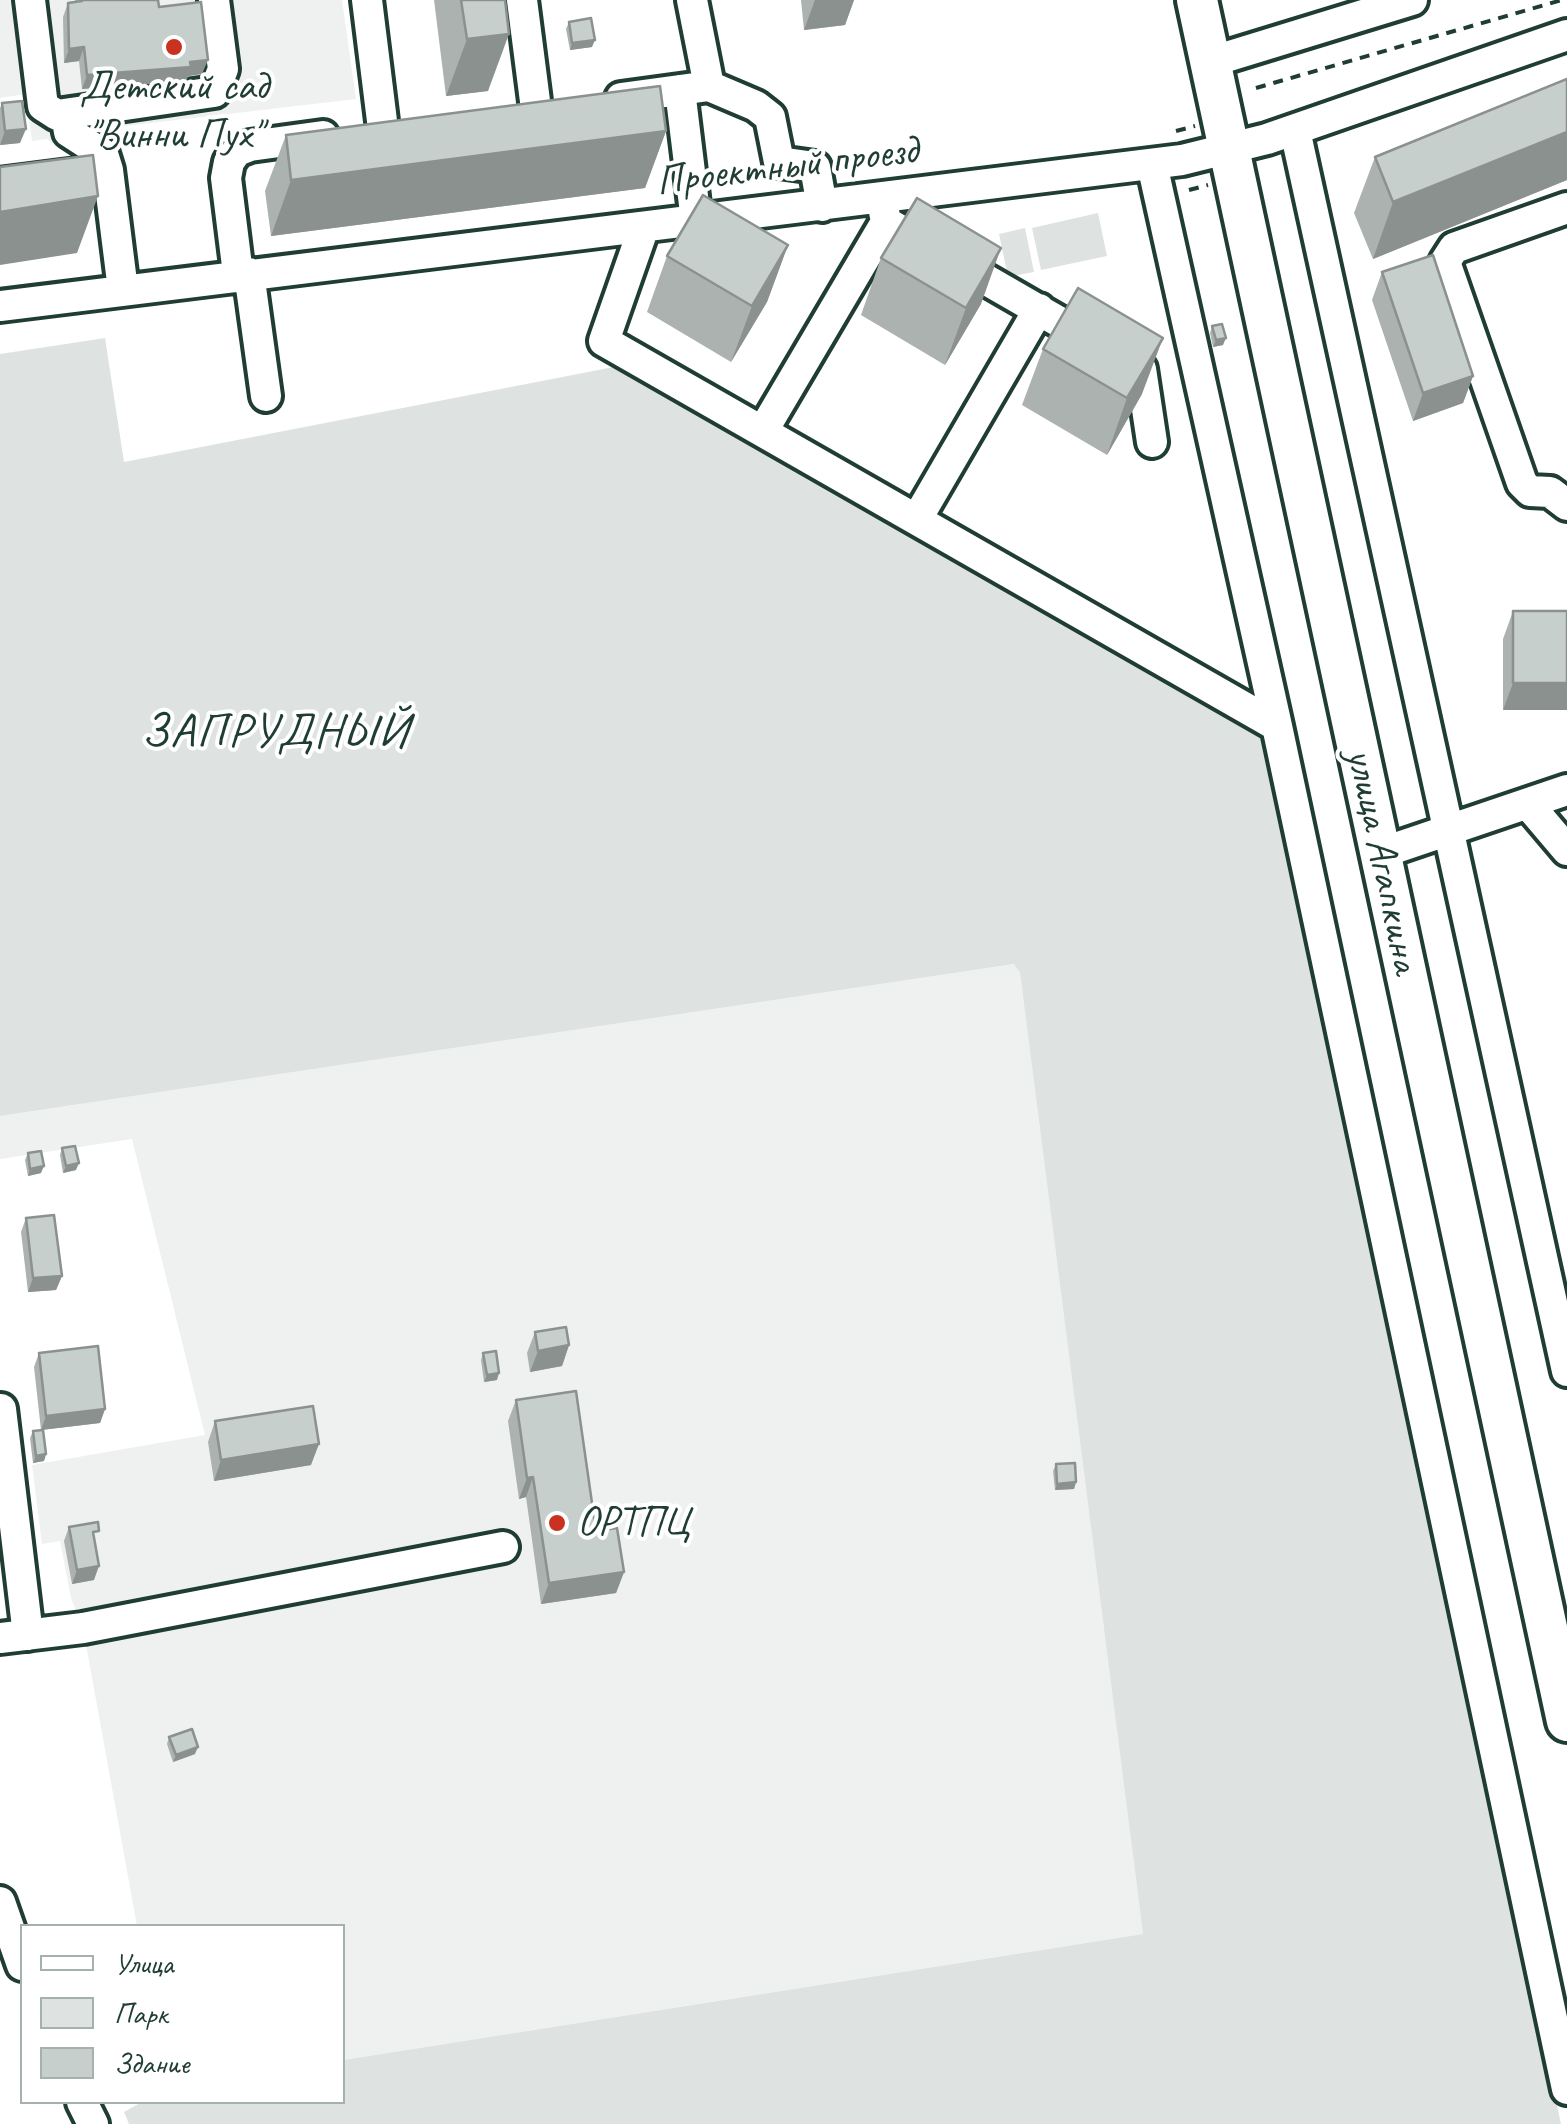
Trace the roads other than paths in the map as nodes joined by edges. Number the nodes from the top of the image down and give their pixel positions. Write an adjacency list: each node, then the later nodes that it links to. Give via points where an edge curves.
1 (30, 0): 12 (street, via 43,106)
2 (214, 0): 12 (street, via 223,70 214,92)
3 (367, 0): 15 (street)
4 (522, 0): 11 (street)
5 (692, 0): 10 (street)
6 (1197, 0): 9 (main road, улица Агапкина)
7 (1412, 0): 9 (street)
8 (1567, 35): 16 (street, Проектный проезд)
9 (1210, 62): 17 (main road, улица Агапкина)
10 (694, 88): 11 (street); 21 (street, via 764,110 778,162 815,166); 24 (street)
11 (536, 109): 13 (street)
12 (66, 114): 19 (street, via 69,132 102,154)
13 (498, 114)
14 (422, 124): 15 (street)
15 (383, 128): 26 (street, via 237,151 226,178)
16 (1295, 130): 17 (street, Проектный проезд); 38 (street)
17 (1230, 150): 18 (street, Проектный проезд); 40 (main road, улица Агапкина)
18 (1152, 164): 23 (street, Проектный проезд); 35 (street)
19 (108, 170): 20 (street); 27 (street)
20 (0, 184)
21 (822, 206): 23 (street, Проектный проезд); 24 (street, Проектный проезд)
22 (1567, 208): 33 (street, via 1454,248 1444,262 1522,482)
23 (884, 210): 29 (street); 31 (street)
24 (696, 221): 25 (street, Проектный проезд)
25 (644, 227): 26 (street, Проектный проезд); 31 (street, via 604,341)
26 (244, 274): 27 (street, Проектный проезд); 30 (street)
27 (123, 290): 28 (street, Проектный проезд)
28 (0, 306)
29 (1040, 310): 32 (street, via 1141,369); 34 (street)
30 (266, 396)
31 (764, 429): 34 (street)
32 (1152, 442)
33 (1567, 505)
34 (918, 518): 35 (street)
35 (1277, 726): 48 (street)
36 (1567, 790): 37 (street)
37 (1528, 804): 38 (street); 39 (street)
38 (1451, 830): 40 (street); 41 (street)
39 (1567, 850)
40 (1380, 853): 45 (main road, улица Агапкина)
41 (1567, 1371)
42 (2, 1429): 44 (street)
43 (502, 1547): 44 (street)
44 (14, 1636)
45 (1567, 1722)
46 (0, 1902): 47 (street)
47 (20, 1960)
48 (1567, 2088)

